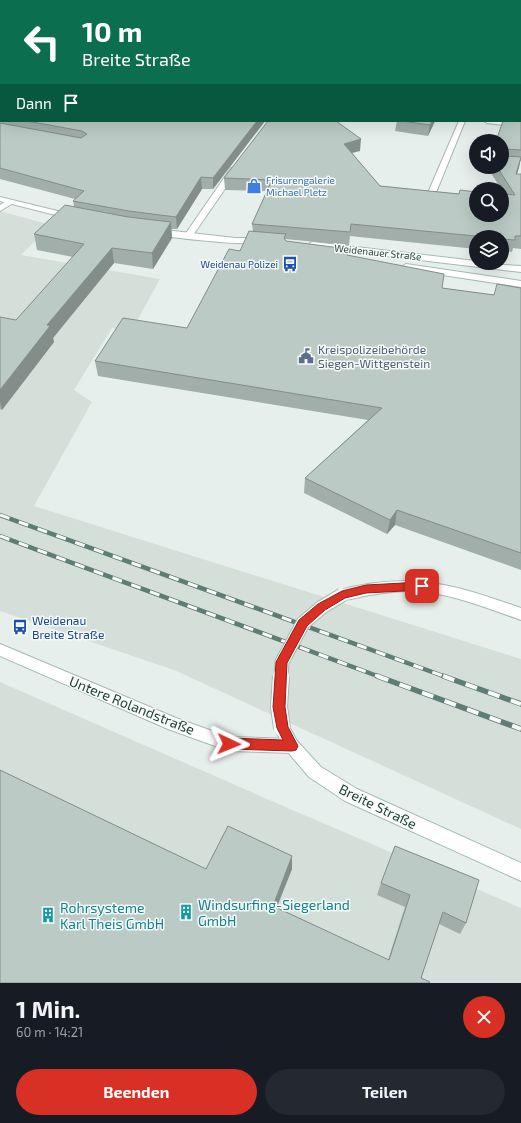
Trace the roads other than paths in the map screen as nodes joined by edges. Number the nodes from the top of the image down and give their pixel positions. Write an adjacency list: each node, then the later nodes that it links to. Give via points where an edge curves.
1 (462, 122): 5 (street)
2 (496, 122): 3 (street)
3 (521, 125)
4 (239, 163): 11 (street)
5 (431, 195)
6 (0, 199): 7 (street)
7 (11, 202): 8 (street); 9 (street)
8 (0, 209)
9 (78, 218)
10 (144, 230): 11 (street)
11 (188, 236): 13 (street, via 235,241 244,245)
12 (302, 244): 14 (street, Weidenauer Straße)
13 (269, 245)
14 (469, 263)
15 (399, 266): 19 (street, Weidenauer Straße)
16 (509, 268): 17 (street, Weidenauer Straße)
17 (521, 269)
18 (471, 270): 19 (street)
19 (470, 276): 20 (street, Weidenauer Straße)
20 (521, 284)
21 (521, 614): 23 (street, Breite Straße, bridge, via 449,590 422,586 366,589 342,595 303,623 282,662 279,707 282,728)
22 (0, 650): 23 (street, Untere Rolandstraße, via 173,724 229,744)
23 (292, 746): 24 (street, Breite Straße, via 315,772 351,795)
24 (521, 872)

